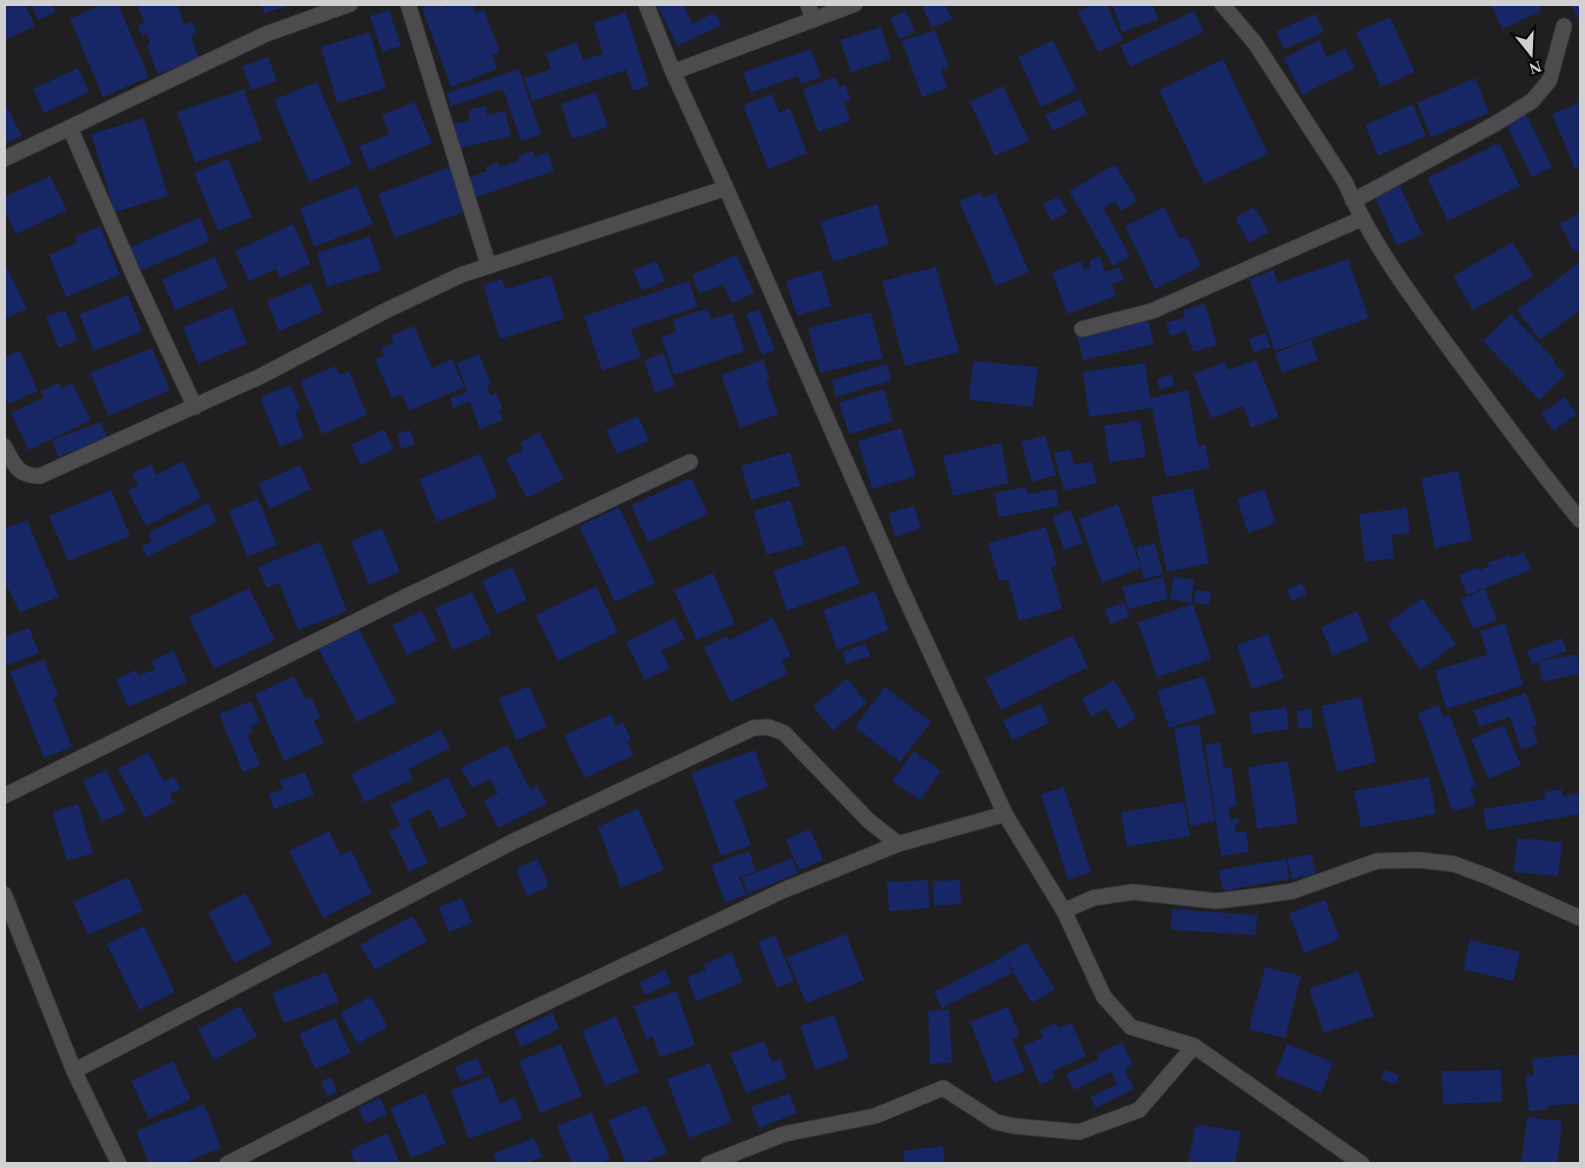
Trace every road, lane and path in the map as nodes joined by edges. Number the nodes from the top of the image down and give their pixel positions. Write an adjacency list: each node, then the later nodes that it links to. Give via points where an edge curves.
1 (350, 4): 10 (street, via 266,34)
2 (408, 4): 15 (street)
3 (645, 4): 9 (street)
4 (808, 4): 7 (street)
5 (855, 4): 7 (street)
6 (1222, 4): 13 (street, via 1255,43 1345,182)
7 (813, 20): 9 (street)
8 (1564, 26): 13 (street, via 1550,81 1532,101)
9 (673, 72): 12 (street)
10 (70, 128): 11 (street); 17 (street)
11 (4, 159)
12 (726, 188): 15 (street); 22 (street)
13 (1353, 201): 14 (street)
14 (1363, 218): 16 (street, via 1152,311); 20 (street, via 1406,288 1536,466)
15 (488, 264): 17 (street)
16 (1082, 329)
17 (195, 406): 18 (street, via 40,476 28,476 16,468)
18 (4, 446)
19 (690, 462): 21 (street, via 409,595)
20 (1581, 520)
21 (4, 796)
22 (1005, 814): 23 (street); 25 (street)
23 (898, 844): 28 (street, via 869,821 784,733 768,727 753,728 512,842); 30 (street, via 784,890 484,1032)
24 (4, 894): 28 (street)
25 (1064, 911): 26 (street, via 1093,898 1133,892 1216,901 1259,896 1293,891 1377,861 1419,860 1454,864); 27 (street, via 1104,997 1131,1027)
26 (1581, 918)
27 (1194, 1046): 31 (street, via 1139,1110 1079,1132 996,1122 943,1088 875,1116 784,1134); 32 (street)
28 (74, 1071): 29 (street)
29 (119, 1164)
30 (227, 1164)
31 (708, 1164)
32 (1362, 1164)

